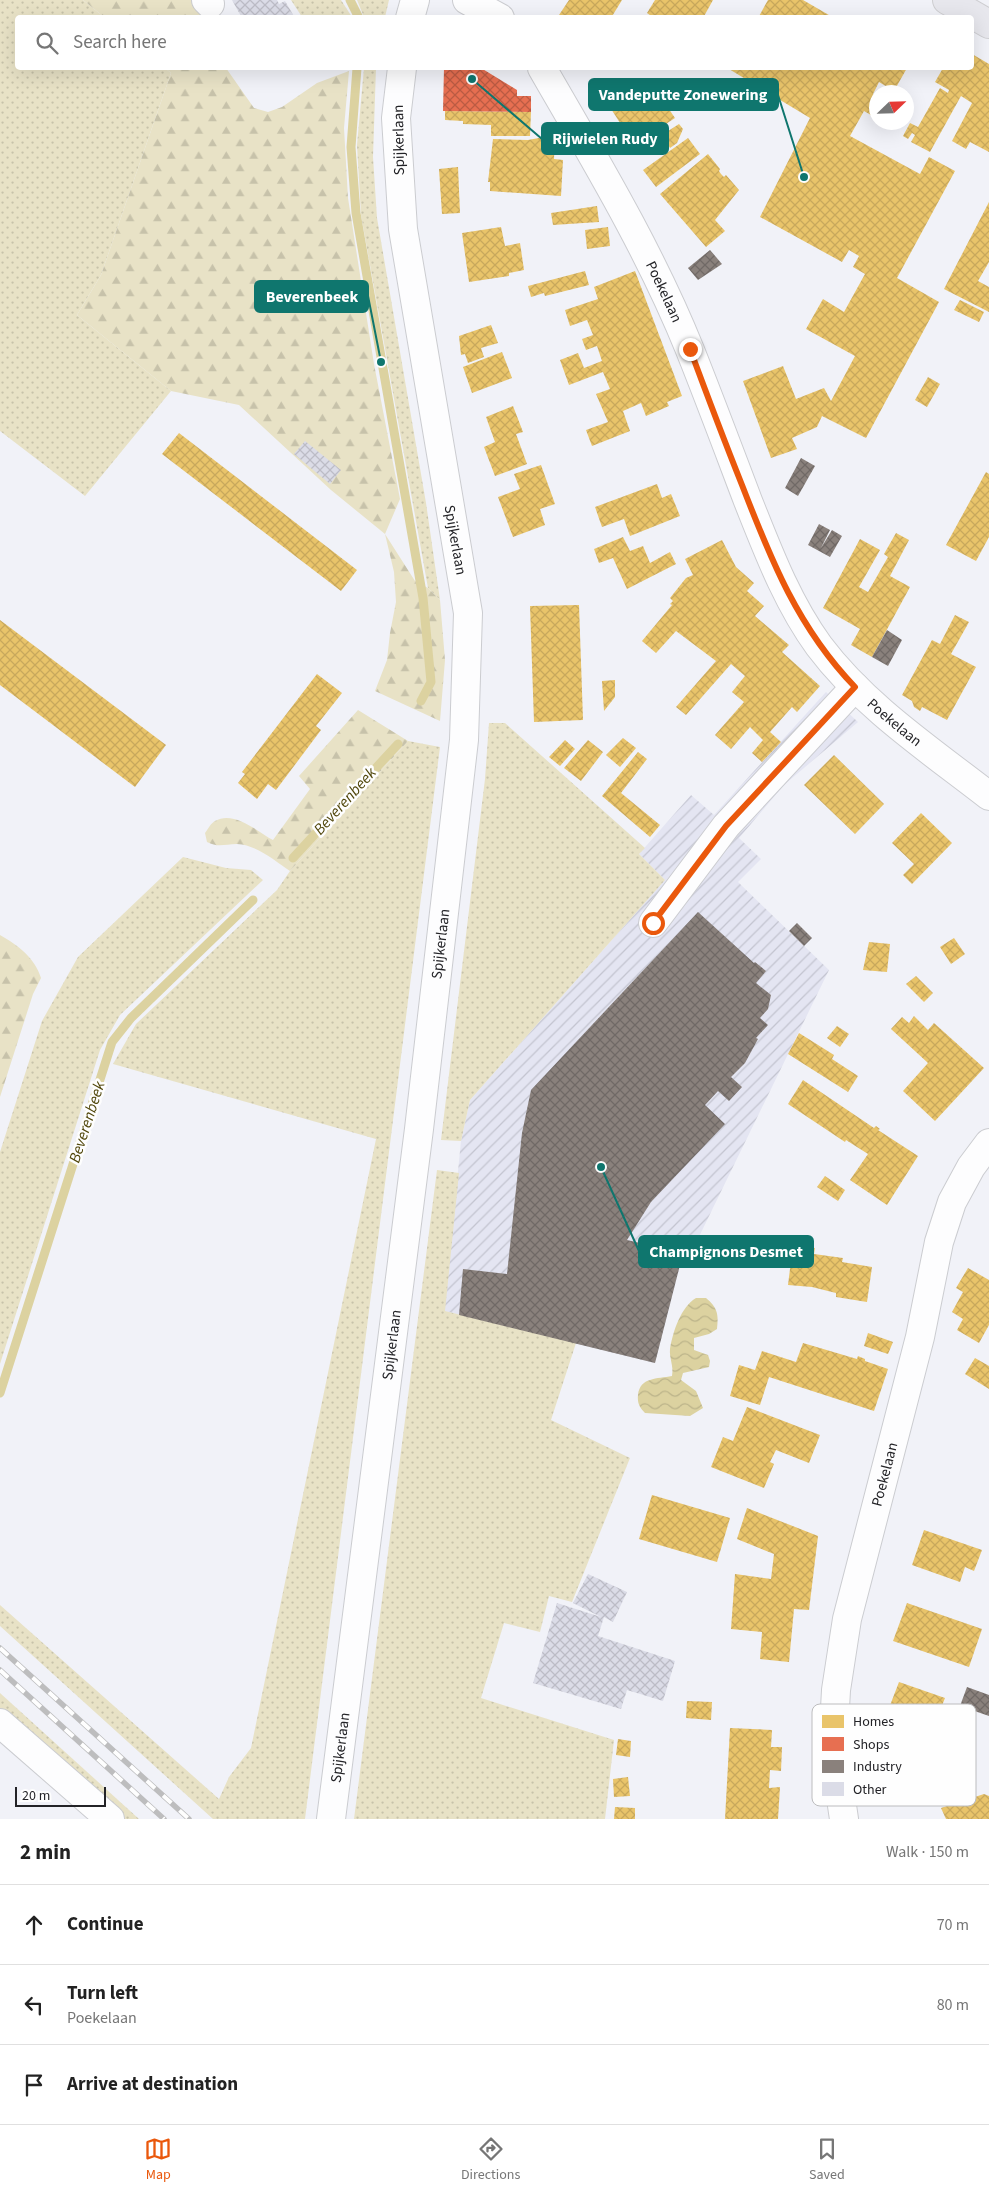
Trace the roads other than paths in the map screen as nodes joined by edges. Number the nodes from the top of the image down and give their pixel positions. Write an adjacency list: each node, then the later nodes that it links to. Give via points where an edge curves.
1 (415, 0): 4 (street)
2 (467, 0): 5 (street)
3 (947, 0): 6 (main road)
4 (411, 15)
5 (494, 15)
6 (973, 15)
7 (974, 15): 8 (main road)
8 (989, 24)
9 (402, 70): 19 (street, Spijkerlaan, via 396,118 402,229 468,613 464,740 419,1129)
10 (543, 70): 11 (street, Poekelaan, via 656,273 690,349 787,594 818,644)
11 (855, 687): 12 (street, Poekelaan); 13 (street, via 726,826)
12 (989, 796)
13 (653, 923)
14 (989, 1143): 15 (street, Poekelaan, via 970,1167 952,1202 939,1242 920,1336 847,1619)
15 (835, 1704)
16 (0, 1723): 18 (street)
17 (842, 1806): 20 (street, Poekelaan)
18 (110, 1819)
19 (331, 1819)
20 (844, 1819)

